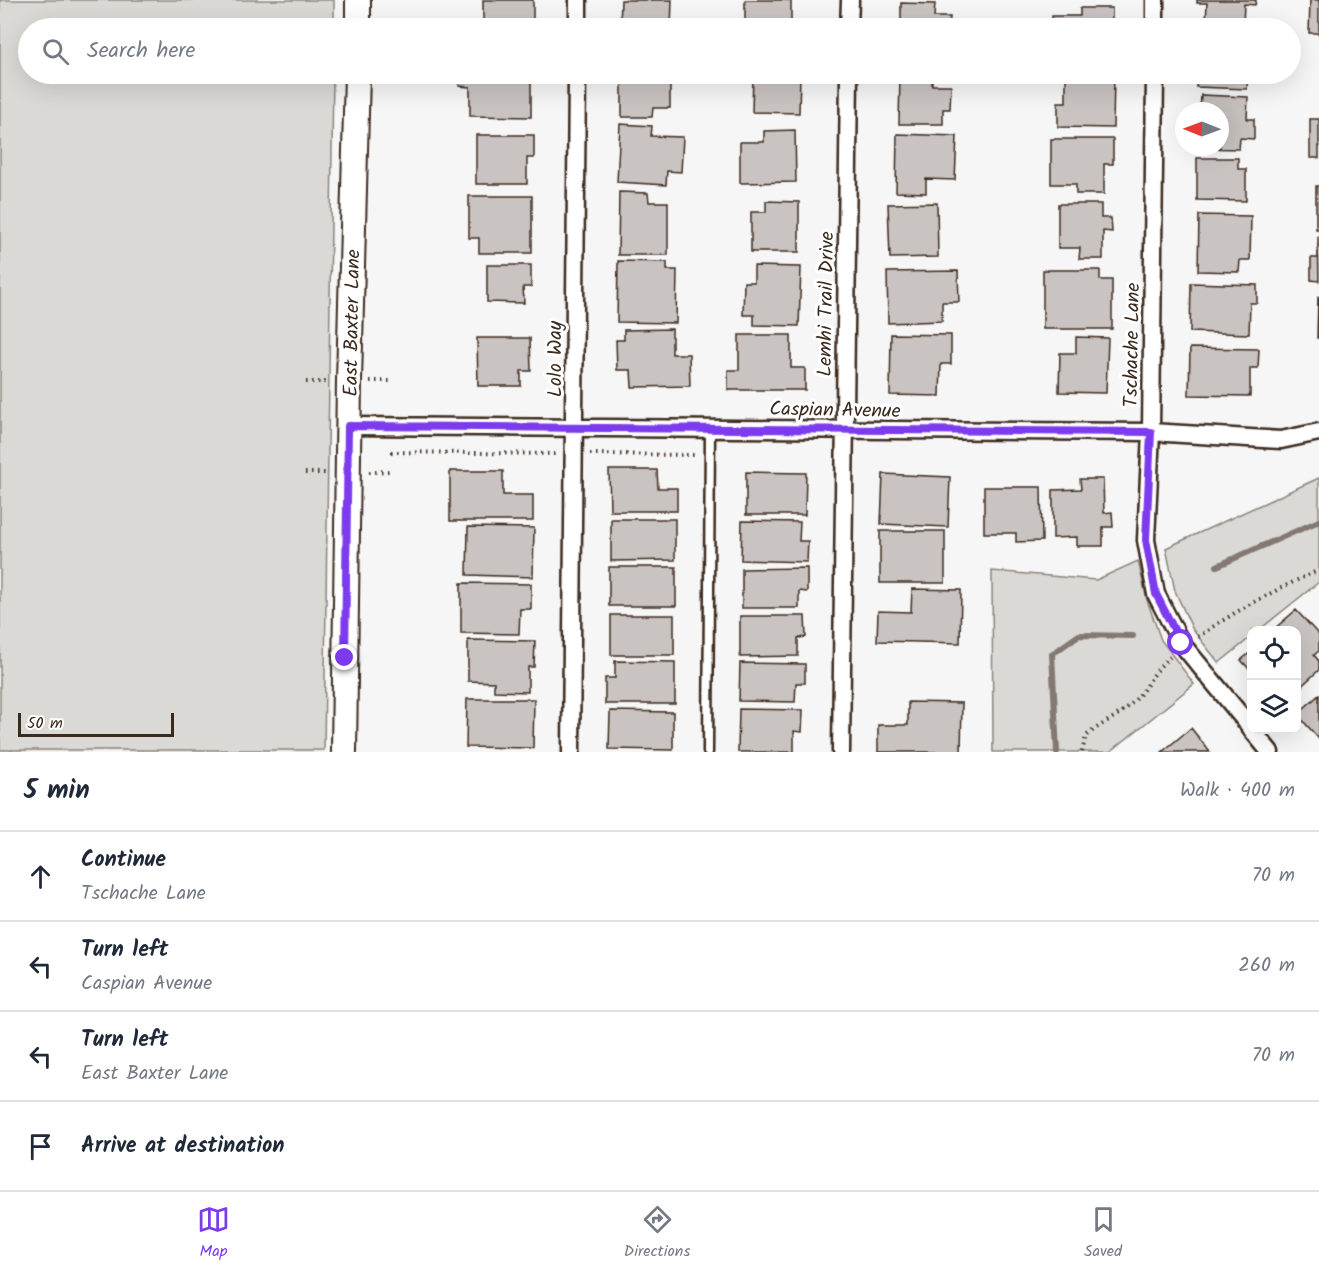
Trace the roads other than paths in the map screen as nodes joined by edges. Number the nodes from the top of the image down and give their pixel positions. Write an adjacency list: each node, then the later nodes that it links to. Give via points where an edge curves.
1 (358, 0): 5 (main road)
2 (578, 0): 6 (street)
3 (850, 0): 7 (street)
4 (1155, 0): 8 (street)
5 (358, 18)
6 (578, 18)
7 (849, 18)
8 (1155, 18)
9 (357, 84): 13 (main road, East Baxter Lane)
10 (577, 84): 14 (street, Lolo Way)
11 (849, 84): 16 (street, Lemhi Trail Drive)
12 (1155, 84): 17 (street, Tschache Lane)
13 (348, 426): 14 (street, Caspian Avenue); 21 (main road, East Baxter Lane)
14 (574, 427): 15 (street, Caspian Avenue); 22 (street, Lolo Way)
15 (710, 428): 16 (street, Caspian Avenue); 23 (lane)
16 (844, 431): 17 (street, Caspian Avenue); 24 (street, Lemhi Trail Drive)
17 (1151, 432): 18 (street, Caspian Avenue, via 1281,440); 19 (street, Tschache Lane, via 1146,540 1156,594 1181,643)
18 (1319, 432)
19 (1247, 723)
20 (1256, 734): 25 (street, Tschache Lane)
21 (344, 752)
22 (571, 752)
23 (708, 752)
24 (842, 752)
25 (1270, 752)

